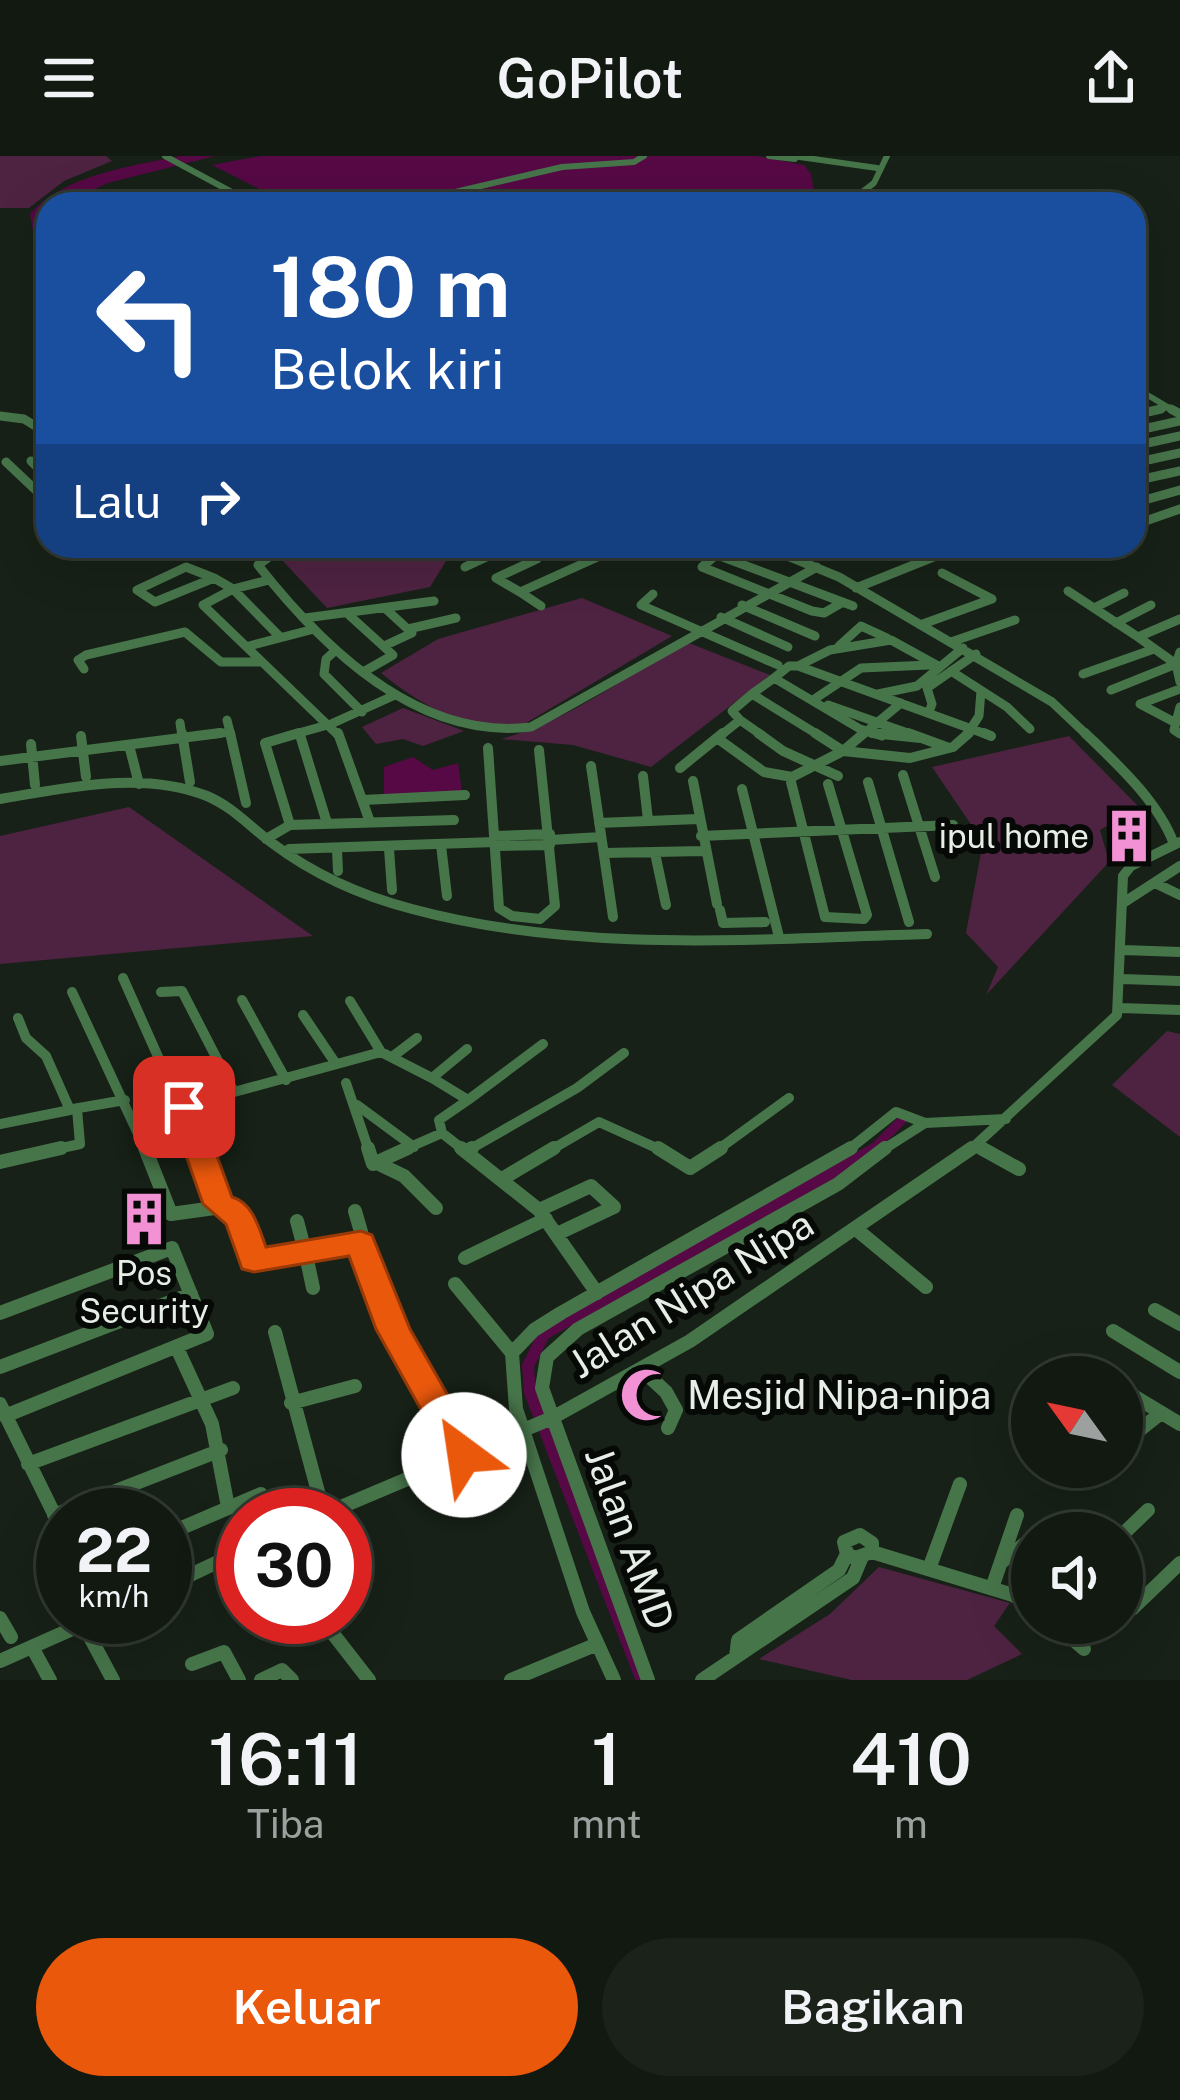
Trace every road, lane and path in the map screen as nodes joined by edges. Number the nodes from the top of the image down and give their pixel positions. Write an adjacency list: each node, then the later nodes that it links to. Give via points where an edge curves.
1 (165, 156): 10 (street)
2 (644, 156): 11 (street)
3 (769, 156): 6 (street)
4 (862, 156): 8 (street)
5 (887, 156): 9 (street)
6 (798, 158): 7 (street)
7 (833, 159): 8 (street)
8 (853, 165): 9 (street)
9 (877, 168): 12 (street)
10 (231, 192)
11 (455, 192)
12 (862, 192)
13 (1146, 394): 14 (street)
14 (1149, 396): 15 (street); 16 (street)
15 (1146, 397)
16 (1168, 407): 17 (street); 19 (street)
17 (1146, 412)
18 (0, 416): 20 (street)
19 (1180, 418): 21 (street)
20 (36, 427)
21 (1146, 428)
22 (1180, 436): 23 (street)
23 (1146, 443)
24 (1180, 453): 26 (street)
25 (31, 461): 28 (street)
26 (1146, 461)
27 (6, 462): 31 (street)
28 (36, 466)
29 (1180, 471): 30 (street)
30 (1146, 478)
31 (36, 488)
32 (22, 490): 34 (street)
33 (1180, 490): 35 (street)
34 (36, 494)
35 (1146, 499)
36 (1146, 504): 38 (street)
37 (1180, 509): 38 (street)
38 (1168, 513): 39 (street)
39 (1146, 521)
40 (268, 558): 53 (street, via 258,564)
41 (484, 558): 49 (street)
42 (596, 558): 51 (street)
43 (712, 558): 59 (street, via 702,567)
44 (725, 558): 54 (street)
45 (796, 558): 48 (street)
46 (932, 558): 55 (street)
47 (537, 559): 51 (street); 58 (street, via 496,578)
48 (814, 565): 54 (street); 55 (street)
49 (465, 567)
50 (942, 573): 77 (street, via 992,599)
51 (558, 576): 58 (street)
52 (214, 578): 52 (street, via 186,567 137,590 154,602); 56 (street)
53 (269, 580): 56 (street); 72 (street)
54 (789, 580): 59 (street); 59 (street, via 848,604 823,614)
55 (856, 588): 77 (street)
56 (233, 589): 64 (street); 81 (street)
57 (1068, 591): 67 (street)
58 (520, 592): 65 (street)
59 (766, 592): 66 (street)
60 (1124, 593): 67 (street)
61 (653, 594): 80 (street, via 640,605)
62 (434, 601): 69 (street)
63 (1151, 604): 76 (street)
64 (203, 605): 68 (street); 84 (street)
65 (542, 606)
66 (739, 607): 71 (street); 86 (street, via 810,634)
67 (1094, 608): 76 (street)
68 (190, 610)
69 (387, 610): 70 (street); 79 (street)
70 (349, 615): 72 (street); 85 (street)
71 (722, 617): 80 (street); 86 (street)
72 (305, 618): 78 (street)
73 (456, 618): 79 (street)
74 (1180, 619): 82 (street)
75 (1015, 620): 83 (street)
76 (1116, 623): 82 (street)
77 (920, 625): 83 (street)
78 (314, 629): 81 (street); 89 (street)
79 (408, 629): 85 (street)
80 (696, 631): 86 (street, via 774,663); 108 (street, via 515,732 477,730)
81 (280, 637): 84 (street)
82 (1138, 637): 88 (street)
83 (951, 642): 87 (street)
84 (249, 646): 93 (street)
85 (384, 646): 99 (street, via 393,657)
86 (788, 647)
87 (963, 648): 91 (street); 96 (street)
88 (1154, 649): 94 (street); 100 (street)
89 (336, 650): 92 (street); 98 (street)
90 (1180, 652): 94 (street)
91 (976, 654): 96 (street); 173 (street, via 1067,713)
92 (349, 661): 98 (street); 99 (street)
93 (259, 662): 97 (street, via 221,662 194,635 177,633 82,657); 118 (street)
94 (1176, 664): 103 (street); 104 (street)
95 (798, 666): 96 (street, via 836,648 891,640); 101 (street); 102 (street)
96 (943, 668): 102 (street, via 875,665); 105 (street); 107 (street, via 917,686); 113 (street, via 925,691)
97 (84, 669)
98 (324, 670): 112 (street)
99 (365, 671): 108 (street)
100 (1083, 674)
101 (774, 678): 106 (street); 109 (street)
102 (839, 681): 107 (street); 109 (street)
103 (1180, 686): 120 (street, via 1140,704)
104 (1111, 690)
105 (981, 691): 117 (street); 119 (street)
106 (752, 694): 114 (street, via 732,711); 134 (street)
107 (878, 694): 110 (street)
108 (395, 695): 112 (street)
109 (819, 701): 115 (street); 121 (street)
110 (901, 703): 113 (street); 115 (street)
111 (1180, 707): 120 (street)
112 (362, 712): 118 (street)
113 (929, 712): 117 (street)
114 (740, 719): 126 (street); 140 (street)
115 (877, 722): 121 (street); 127 (street)
116 (180, 723): 125 (street)
117 (972, 727): 124 (street); 130 (street)
118 (334, 728): 122 (street); 153 (street)
119 (1030, 729)
120 (1178, 729)
121 (864, 734): 127 (street); 134 (street)
122 (299, 735): 159 (street); 161 (street, via 264,746)
123 (81, 736): 133 (street)
124 (992, 736)
125 (182, 737): 128 (street); 144 (street); 154 (street, via 229,726)
126 (717, 738): 135 (street); 140 (street, via 762,772)
127 (921, 738): 130 (street)
128 (129, 745): 133 (street); 148 (street)
129 (488, 748): 172 (street)
130 (949, 748): 134 (street, via 900,762)
131 (31, 750): 133 (street); 136 (street); 149 (street)
132 (539, 750): 171 (street)
133 (82, 751): 143 (street)
134 (843, 751): 140 (street)
135 (692, 758): 138 (street); 139 (street)
136 (0, 761)
137 (591, 766): 160 (street)
138 (680, 767)
139 (703, 768)
140 (819, 770): 165 (street, via 833,780)
141 (903, 775): 163 (street)
142 (643, 776): 157 (street)
143 (86, 777)
144 (190, 782)
145 (693, 782): 155 (street)
146 (791, 782): 166 (street)
147 (868, 782): 164 (street)
148 (140, 784): 152 (street); 170 (street, via 207,797)
149 (35, 785)
150 (742, 789): 167 (street)
151 (464, 795): 153 (street)
152 (0, 799)
153 (363, 800): 158 (street)
154 (246, 802)
155 (698, 819): 157 (street); 168 (street)
156 (454, 820): 158 (street)
157 (648, 820): 160 (street)
158 (370, 822): 159 (street)
159 (327, 823): 161 (street)
160 (599, 823): 169 (street)
161 (290, 825): 170 (street)
162 (953, 825): 163 (street)
163 (919, 826): 164 (street); 183 (street)
164 (881, 828): 165 (street); 195 (street)
165 (842, 830): 166 (street); 192 (street, via 867,915)
166 (804, 832): 167 (street); 191 (street, via 825,917)
167 (755, 834): 168 (street); 199 (street)
168 (701, 836): 178 (street)
169 (601, 837): 171 (street); 179 (street)
170 (266, 839): 196 (street, via 377,897 442,916)
171 (550, 840): 172 (street); 196 (street, via 555,906)
172 (495, 841): 174 (street); 196 (street, via 499,908)
173 (1177, 843): 188 (street, via 1126,871)
174 (441, 845): 175 (street); 187 (street)
175 (389, 848): 177 (street); 185 (street)
176 (289, 849): 177 (street)
177 (338, 850): 182 (street)
178 (704, 850): 180 (street); 193 (street, via 723,923)
179 (604, 853): 180 (street); 190 (street)
180 (655, 853): 189 (street)
181 (1180, 866): 184 (street)
182 (338, 871)
183 (935, 877)
184 (1155, 884): 186 (street); 188 (street)
185 (392, 890)
186 (1180, 895)
187 (446, 896)
188 (1123, 903): 202 (street)
189 (666, 905)
190 (613, 917)
191 (840, 920): 192 (street); 200 (street)
192 (856, 920): 198 (street)
193 (746, 922): 194 (street); 201 (street)
194 (764, 922)
195 (909, 922)
196 (529, 924): 201 (street)
197 (928, 934): 198 (street)
198 (860, 936): 200 (street)
199 (779, 937): 200 (street); 201 (street)
200 (843, 937)
201 (748, 939)
202 (1123, 950): 203 (street); 205 (street)
203 (1180, 952)
204 (123, 978): 229 (street)
205 (1122, 979): 206 (street); 211 (street)
206 (1180, 981)
207 (72, 992): 226 (street)
208 (161, 992): 224 (street, via 182,991)
209 (242, 1000): 222 (street)
210 (350, 1001): 219 (street)
211 (1121, 1008): 212 (street); 233 (street, Jalan Nipa Nipa)
212 (1180, 1010)
213 (303, 1015): 220 (street)
214 (18, 1018): 230 (street)
215 (416, 1038): 219 (street)
216 (543, 1044): 227 (street)
217 (467, 1049): 221 (street)
218 (623, 1053): 238 (street)
219 (386, 1054): 220 (street); 221 (street)
220 (336, 1064): 222 (street)
221 (432, 1078): 227 (street)
222 (286, 1080): 224 (street)
223 (346, 1083): 228 (street)
224 (234, 1092): 229 (street)
225 (789, 1098): 242 (street, via 690,1168 599,1122)
226 (125, 1100): 230 (street); 232 (street)
227 (468, 1100): 235 (street, via 439,1120)
228 (357, 1105): 237 (street); 240 (street, via 373,1163)
229 (184, 1107): 232 (street); 243 (street)
230 (74, 1109): 234 (street); 239 (street, via 80,1144)
231 (914, 1117): 233 (street); 256 (street, via 896,1112 836,1160); 275 (street, Jalan AMD, via 838,1184 565,1338 541,1379)
232 (133, 1118): 243 (street, via 171,1214)
233 (1006, 1118): 236 (street, Jalan Nipa Nipa)
234 (0, 1124)
235 (442, 1133): 237 (street); 238 (street)
236 (977, 1146): 241 (street); 248 (street, Jalan Nipa Nipa)
237 (414, 1147): 240 (street)
238 (467, 1151): 242 (street)
239 (0, 1162)
240 (380, 1164): 244 (street)
241 (1019, 1168)
242 (502, 1179): 246 (street)
243 (219, 1204): 251 (street, via 242,1222 255,1262)
244 (436, 1208)
245 (355, 1211): 250 (street)
246 (543, 1215): 249 (street); 249 (street, via 591,1186 614,1207); 252 (street)
247 (297, 1221): 251 (street)
248 (856, 1229): 254 (street); 266 (street, Jalan Nipa Nipa)
249 (559, 1232): 256 (street)
250 (361, 1243): 251 (street); 283 (street, via 393,1329)
251 (306, 1255): 255 (street)
252 (465, 1258)
253 (455, 1284): 264 (street)
254 (926, 1287)
255 (314, 1288)
256 (597, 1293): 264 (street, via 534,1330)
257 (191, 1294): 259 (street, via 172,1248); 263 (street, via 206,1331); 265 (street)
258 (1155, 1310): 260 (street)
259 (0, 1313)
260 (1180, 1324)
261 (1113, 1331): 267 (street)
262 (274, 1333): 272 (street)
263 (177, 1348): 270 (street); 273 (street)
264 (512, 1353): 279 (street, via 511,1389)
265 (0, 1367)
266 (641, 1369): 275 (street, Jalan Nipa Nipa); 278 (street, via 673,1400)
267 (1180, 1372)
268 (355, 1386): 272 (street)
269 (233, 1388): 270 (street)
270 (204, 1398): 282 (street); 284 (street)
271 (1143, 1402): 274 (street)
272 (291, 1403): 289 (street)
273 (3, 1410): 280 (street)
274 (1161, 1413): 276 (street); 277 (street)
275 (549, 1419): 279 (street, Jalan Nipa Nipa); 320 (street, Jalan AMD)
276 (1180, 1424)
277 (1143, 1427)
278 (668, 1428)
279 (525, 1429): 283 (street, Jalan Nipa Nipa); 307 (street)
280 (16, 1442): 281 (street); 284 (street)
281 (0, 1449)
282 (221, 1450): 287 (street); 288 (street)
283 (464, 1455): 290 (street, Jalan Nipa Nipa)
284 (28, 1464): 286 (street)
285 (960, 1484): 297 (street)
286 (40, 1488)
287 (123, 1488)
288 (226, 1488)
289 (315, 1488)
290 (372, 1494)
291 (1148, 1510): 292 (street)
292 (1143, 1515)
293 (1011, 1532): 295 (street)
294 (1011, 1554): 295 (street)
295 (1000, 1563): 298 (street)
296 (1180, 1563): 300 (street)
297 (929, 1569): 298 (street); 321 (street, via 860,1555 853,1578)
298 (992, 1588): 299 (street)
299 (1011, 1597)
300 (1143, 1598)
301 (0, 1618): 302 (street)
302 (11, 1637)
303 (39, 1644): 308 (street)
304 (100, 1644): 313 (street)
305 (341, 1644): 317 (street)
306 (1079, 1644): 309 (street)
307 (595, 1645): 318 (street); 319 (street)
308 (32, 1647): 310 (street); 312 (street)
309 (1084, 1648)
310 (0, 1661)
311 (192, 1664): 314 (street, via 224,1652)
312 (50, 1680)
313 (113, 1680)
314 (239, 1680)
315 (260, 1680): 316 (street, via 282,1670)
316 (292, 1680)
317 (369, 1680)
318 (511, 1680)
319 (614, 1680)
320 (648, 1680)
321 (702, 1680)

